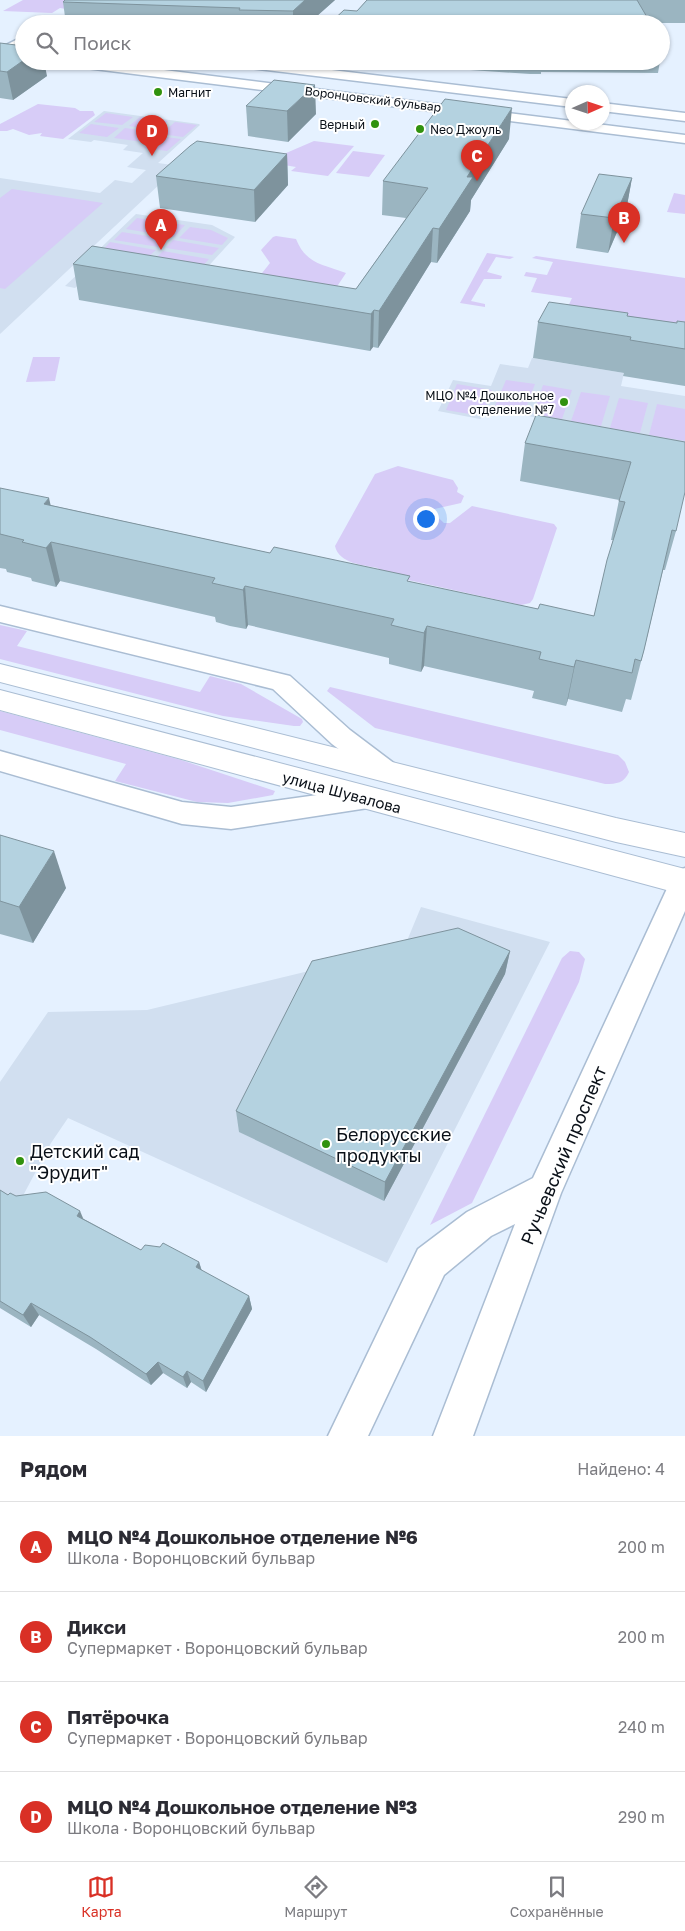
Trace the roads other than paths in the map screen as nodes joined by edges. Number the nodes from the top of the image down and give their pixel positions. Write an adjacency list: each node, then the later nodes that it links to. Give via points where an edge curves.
1 (8, 35): 2 (street)
2 (15, 36)
3 (15, 44): 4 (street)
4 (0, 54): 5 (street)
5 (15, 56)
6 (134, 70): 11 (street, Воронцовский бульвар)
7 (300, 70): 8 (street, Воронцовский бульвар)
8 (565, 102)
9 (610, 108): 10 (street)
10 (685, 117)
11 (685, 139)
12 (0, 614): 16 (street, улица Шувалова, via 281,682 341,737)
13 (0, 673): 16 (street, улица Шувалова)
14 (0, 700): 17 (street, улица Шувалова)
15 (0, 761): 17 (street, via 182,813 231,818)
16 (386, 772): 18 (street, улица Шувалова)
17 (368, 798): 19 (street, улица Шувалова)
18 (685, 845)
19 (684, 881): 20 (street, Ручьевский проспект)
20 (545, 1190): 21 (street, via 479,1224 431,1262); 22 (street, Ручьевский проспект)
21 (348, 1436)
22 (453, 1436)

